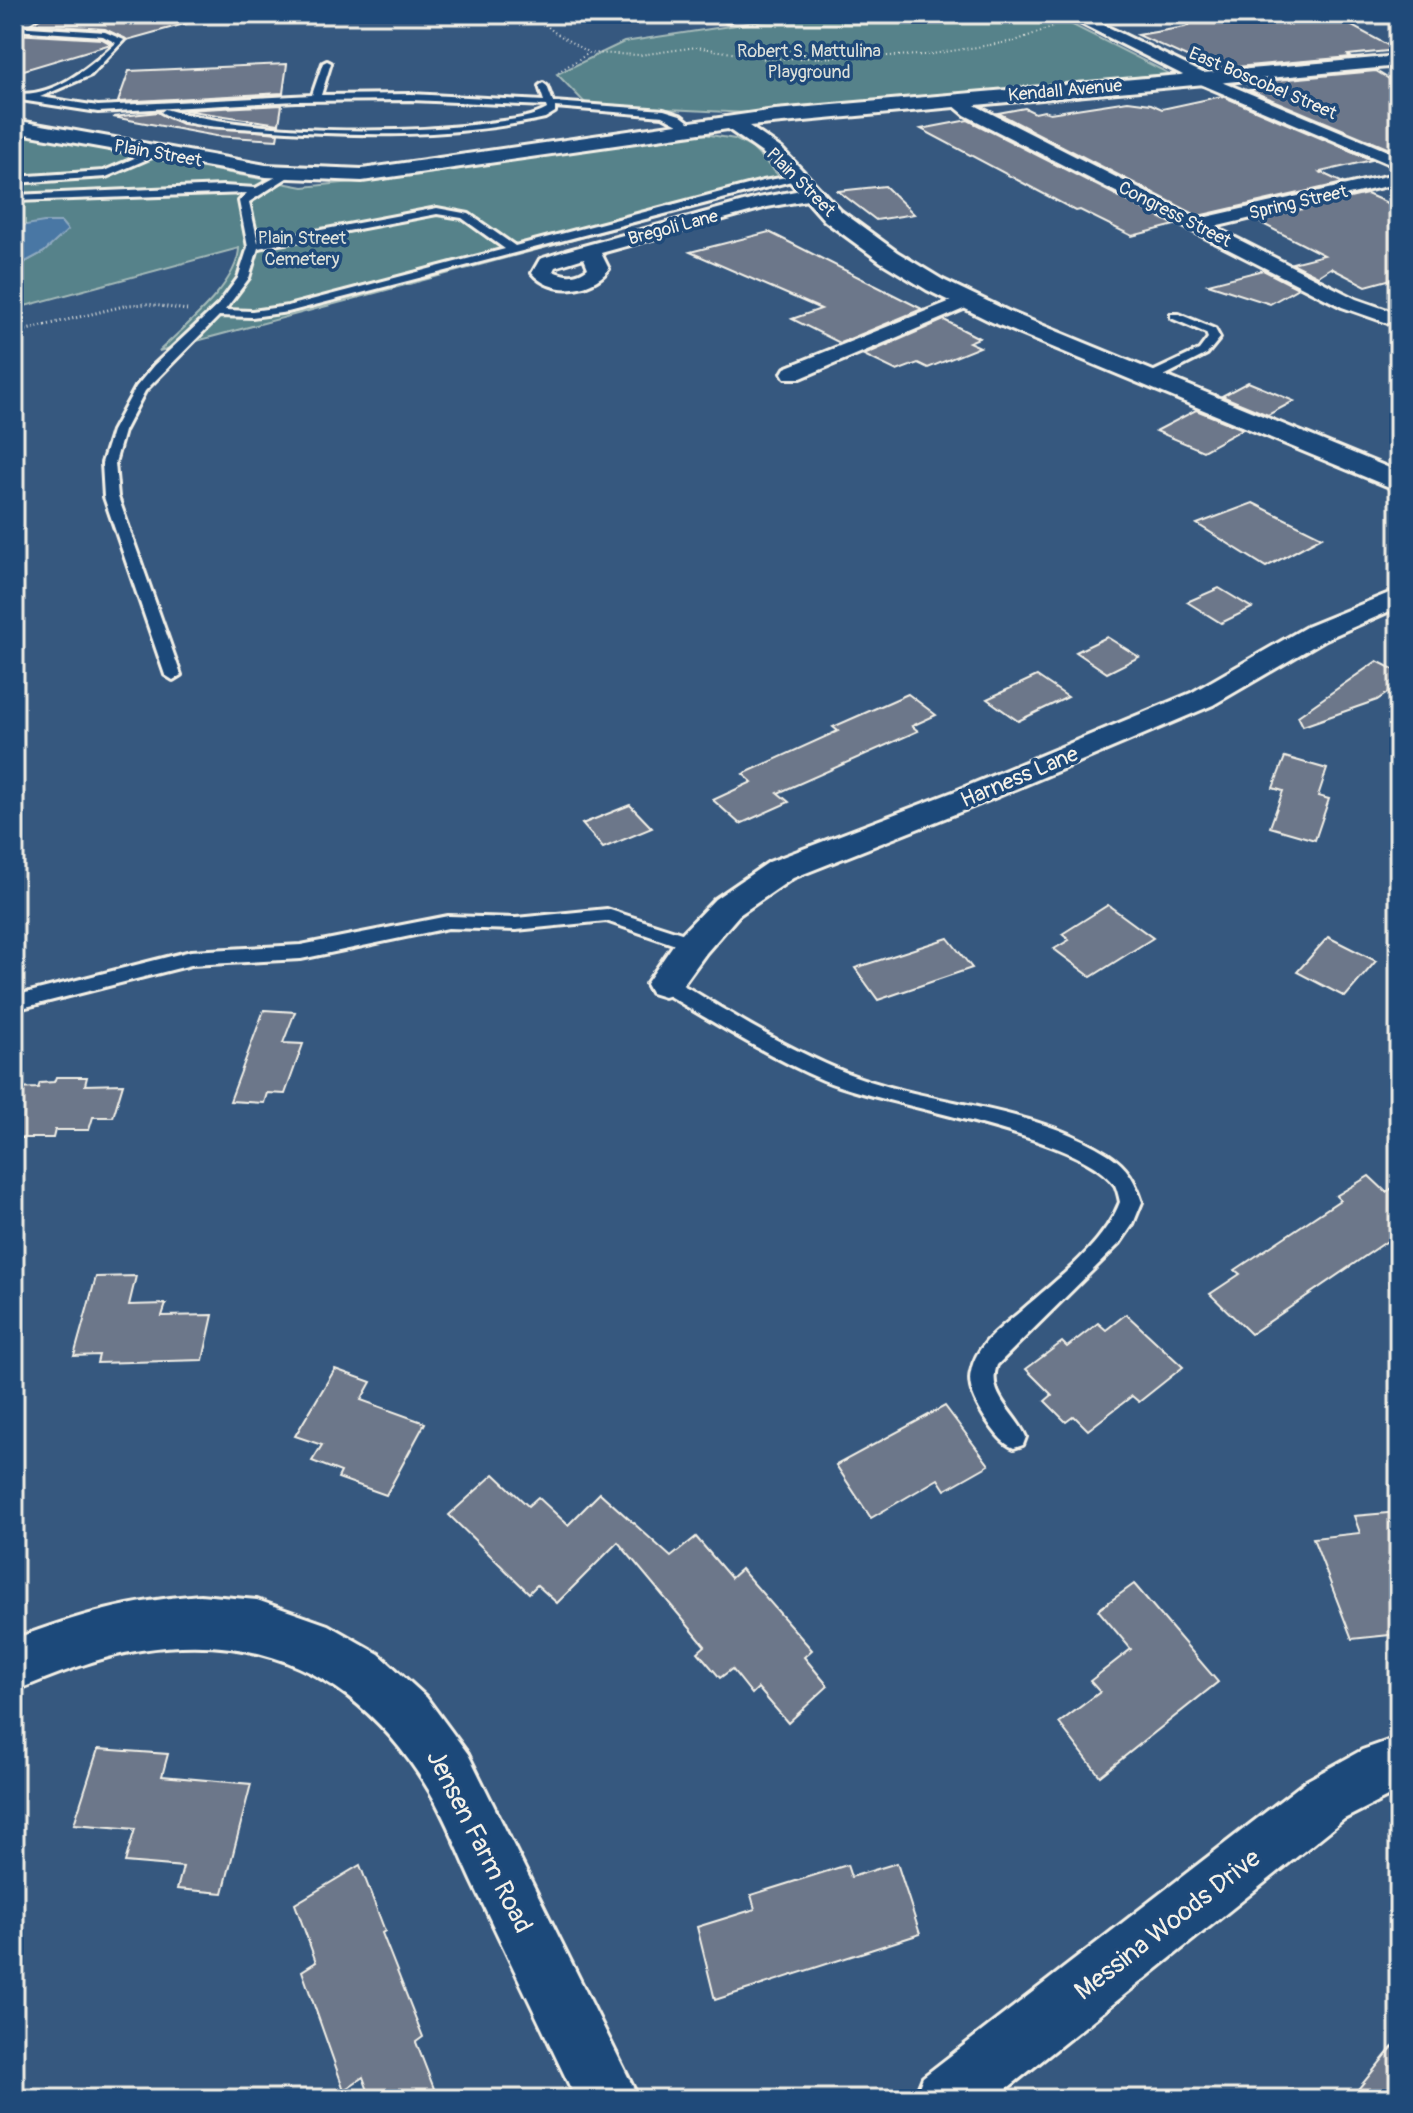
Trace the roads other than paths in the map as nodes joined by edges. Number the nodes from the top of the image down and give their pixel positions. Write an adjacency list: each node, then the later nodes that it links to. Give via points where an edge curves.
1 (1265, 14): 2 (street)
2 (1282, 14)
3 (1075, 17): 7 (street, East Boscobel Street)
4 (14, 28): 11 (lane, via 105,34 121,42 88,73)
5 (1399, 61): 7 (street, Kendall Avenue)
6 (327, 63): 10 (lane)
7 (1198, 77): 12 (street, Kendall Avenue); 19 (street, East Boscobel Street)
8 (543, 86): 13 (lane)
9 (14, 96): 11 (lane)
10 (316, 97): 13 (lane); 14 (lane)
11 (29, 99): 14 (lane, via 88,108)
12 (955, 100): 15 (street, Kendall Avenue); 28 (street, Congress Street)
13 (550, 105): 14 (lane, via 550,112 528,119 387,131 239,125 175,115); 17 (lane, via 664,113)
14 (161, 106)
15 (731, 122): 17 (street, Plain Street); 25 (street, Plain Street, via 775,153)
16 (14, 126): 18 (street, Plain Street)
17 (692, 128): 21 (street, Plain Street, via 389,173)
18 (156, 152): 21 (street, Plain Street); 23 (lane, via 106,174)
19 (1399, 163)
20 (14, 173): 23 (lane)
21 (288, 174): 26 (lane)
22 (1399, 178): 28 (street, Spring Street)
23 (31, 179): 24 (lane)
24 (14, 180)
25 (805, 186): 30 (lane, via 763,184); 31 (street, Bregoli Lane, via 773,200 590,250 599,269 591,277 566,281); 32 (street, Plain Street, via 833,216 889,257)
26 (258, 191): 27 (lane); 29 (lane, via 244,205)
27 (14, 198)
28 (1197, 225): 35 (street, Congress Street, via 1361,309)
29 (254, 246): 30 (lane, via 437,211 465,216); 33 (lane, via 245,275)
30 (514, 250): 33 (lane, via 288,309)
31 (542, 273)
32 (966, 301): 36 (street); 37 (street, Plain Street)
33 (216, 313): 40 (lane, via 136,394 108,465 111,497)
34 (1175, 316): 37 (lane, via 1211,331 1214,338 1203,352)
35 (1399, 321)
36 (793, 373)
37 (1150, 378): 38 (street, Plain Street)
38 (1399, 482)
39 (1399, 597): 41 (street, Harness Lane, via 1316,633 1202,699 781,870 727,907)
40 (173, 675)
41 (693, 944): 42 (street, Harness Lane); 43 (lane, via 607,915 525,923 448,922 301,952 191,958)
42 (664, 984): 44 (lane, via 804,1063 881,1093 1028,1129 1089,1154 1127,1185 1128,1211 1107,1242 996,1347 982,1367 984,1393)
43 (14, 1003)
44 (1014, 1437)
45 (14, 1665): 47 (street, Jensen Farm Road, via 110,1629 189,1618 260,1625 334,1654 365,1675 424,1733 449,1773)
46 (1399, 1764): 48 (street, Messina Woods Drive, via 1325,1800)
47 (608, 2099)
48 (945, 2099)

